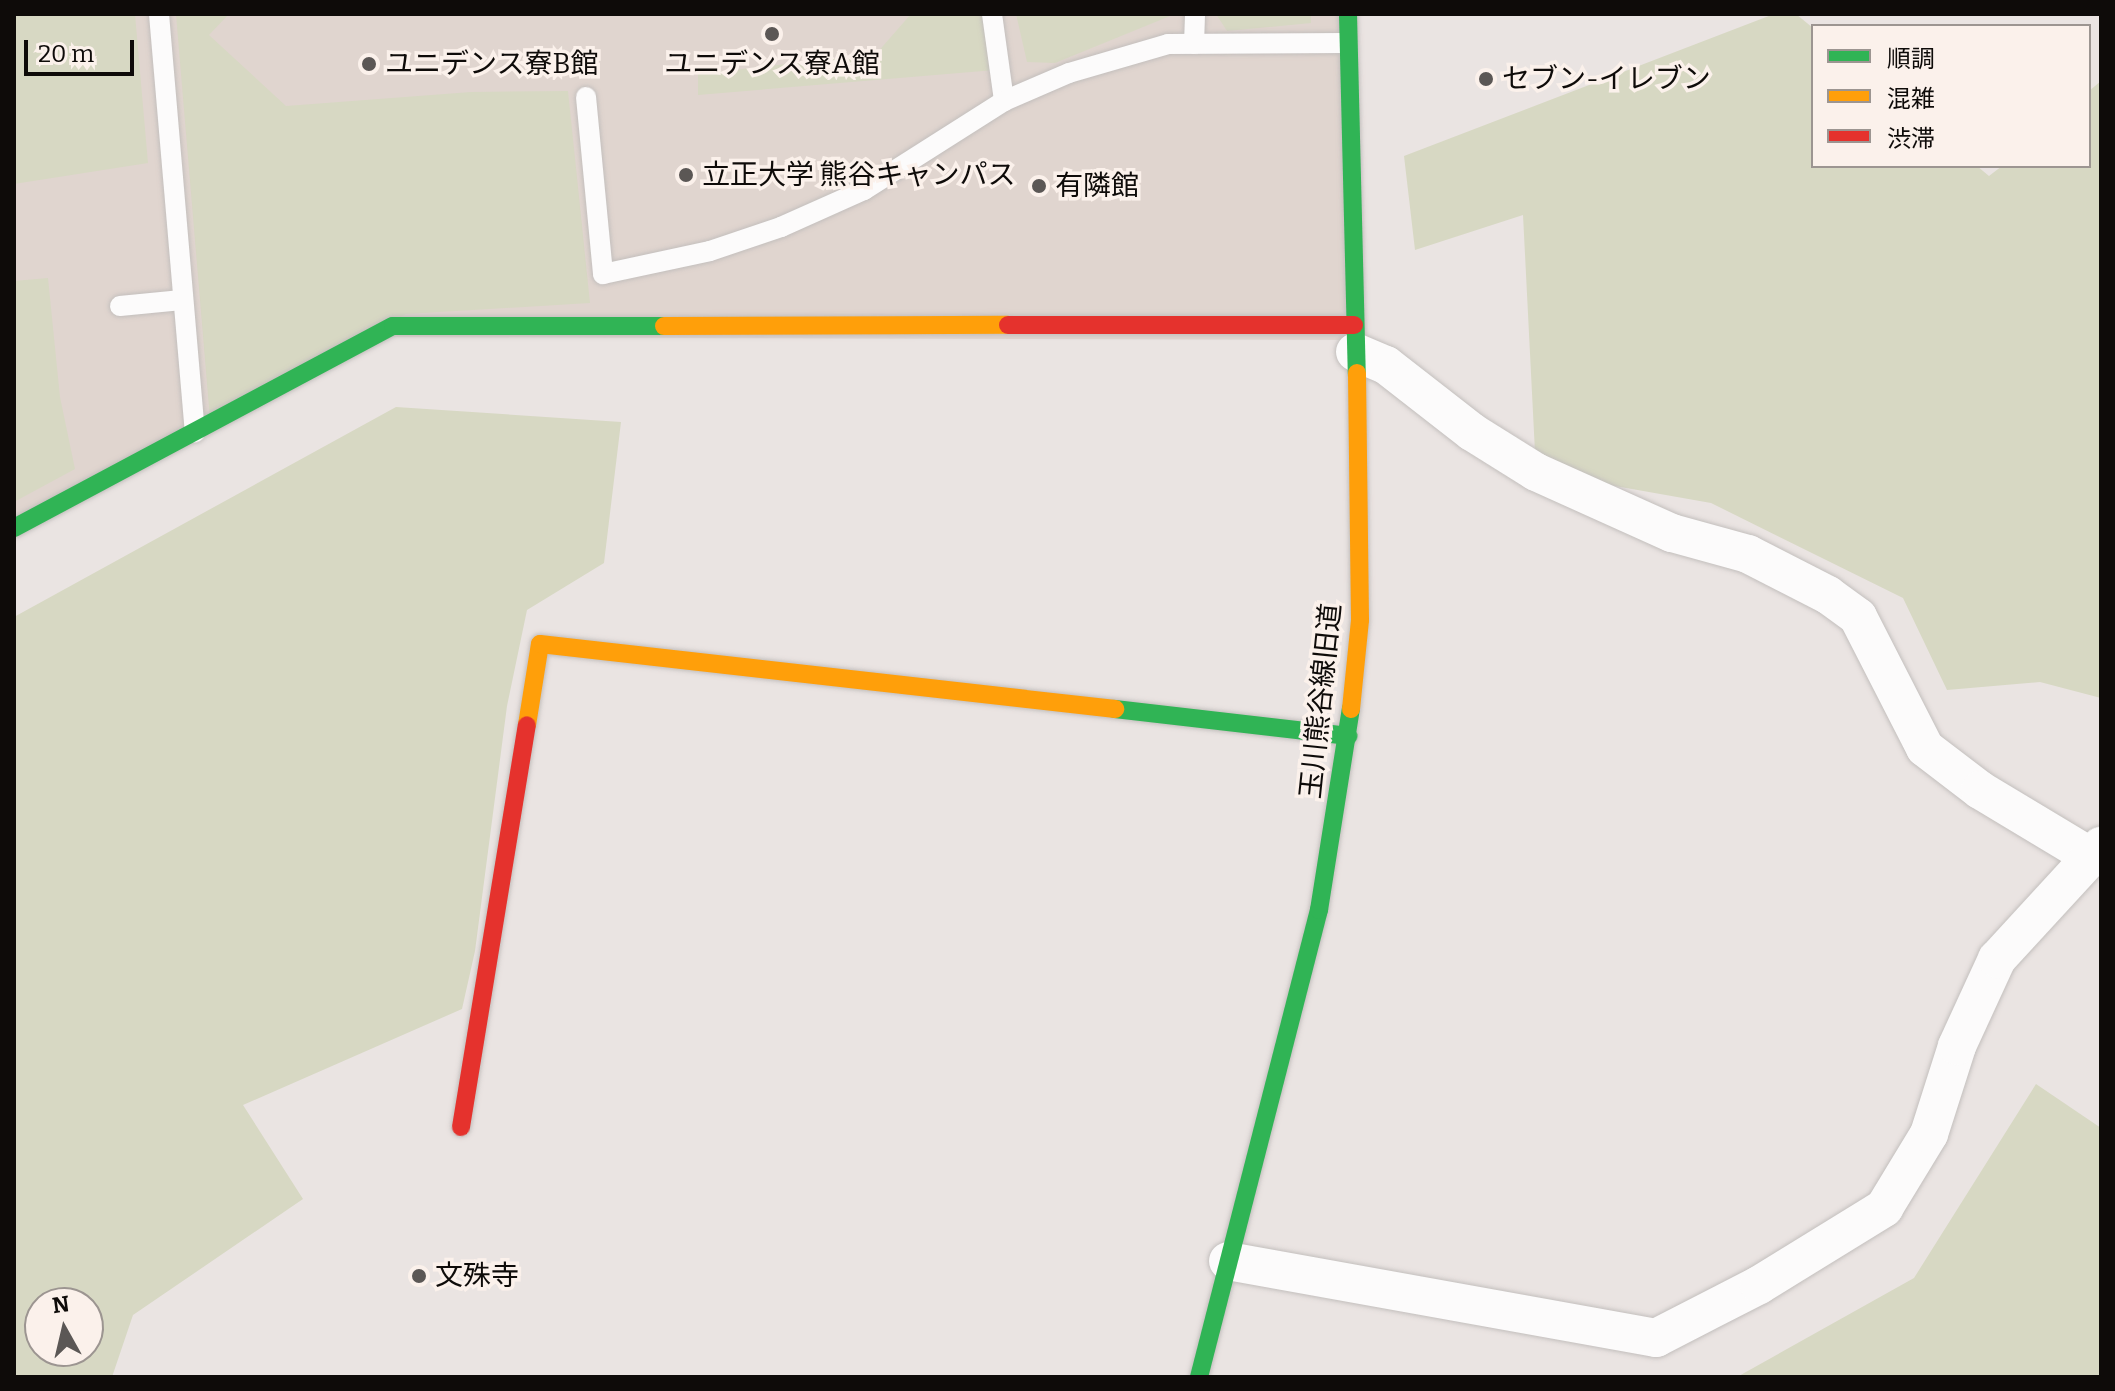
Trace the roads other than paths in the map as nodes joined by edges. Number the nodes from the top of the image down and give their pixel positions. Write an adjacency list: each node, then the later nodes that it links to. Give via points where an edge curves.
1 (159, 14): 9 (lane)
2 (992, 14): 8 (lane)
3 (1195, 14): 6 (lane)
4 (1348, 14): 5 (street, 玉川熊谷線旧道)
5 (1347, 43): 6 (lane); 11 (street, 玉川熊谷線旧道)
6 (1194, 44): 8 (lane, via 1168,44 1083,68)
7 (586, 97): 8 (lane, via 603,274 710,251 781,227 864,190)
8 (1004, 101)
9 (182, 300): 10 (lane); 12 (lane)
10 (120, 306)
11 (1354, 339): 12 (street, via 393,326); 14 (street, 玉川熊谷線旧道, via 1360,620); 15 (street, via 1472,432 1536,472 1672,533 1748,554 1828,595 1858,617 1925,748 1980,790)
12 (195, 432): 13 (street)
13 (14, 528)
14 (1348, 736): 16 (street, via 540,644); 17 (street, 玉川熊谷線旧道, via 1319,910)
15 (2094, 850): 17 (street, via 1997,959 1957,1046 1929,1134 1884,1208 1759,1285 1656,1338)
16 (461, 1127)
17 (1228, 1261): 18 (street, 玉川熊谷線旧道)
18 (1199, 1377)

